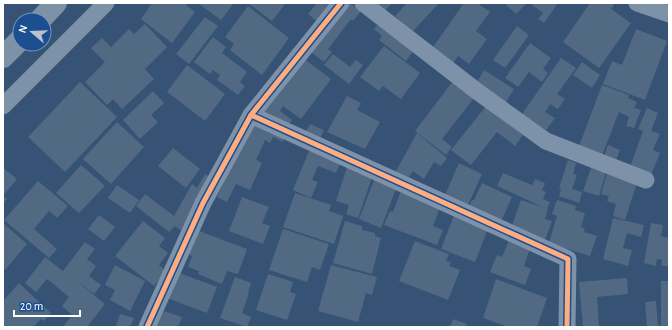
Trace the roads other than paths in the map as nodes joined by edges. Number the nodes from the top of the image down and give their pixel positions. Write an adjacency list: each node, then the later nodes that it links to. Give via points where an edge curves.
1 (56, 3): 6 (highway)
2 (106, 3): 10 (street)
3 (341, 3): 11 (street)
4 (363, 3): 12 (street, via 478,92 546,140)
5 (637, 3): 7 (street)
6 (48, 12)
7 (669, 14)
8 (12, 48): 9 (highway)
9 (3, 58)
10 (3, 106)
11 (251, 115): 13 (street, via 203,203); 14 (street, via 568,259)
12 (646, 180)
13 (147, 327)
14 (567, 327)

